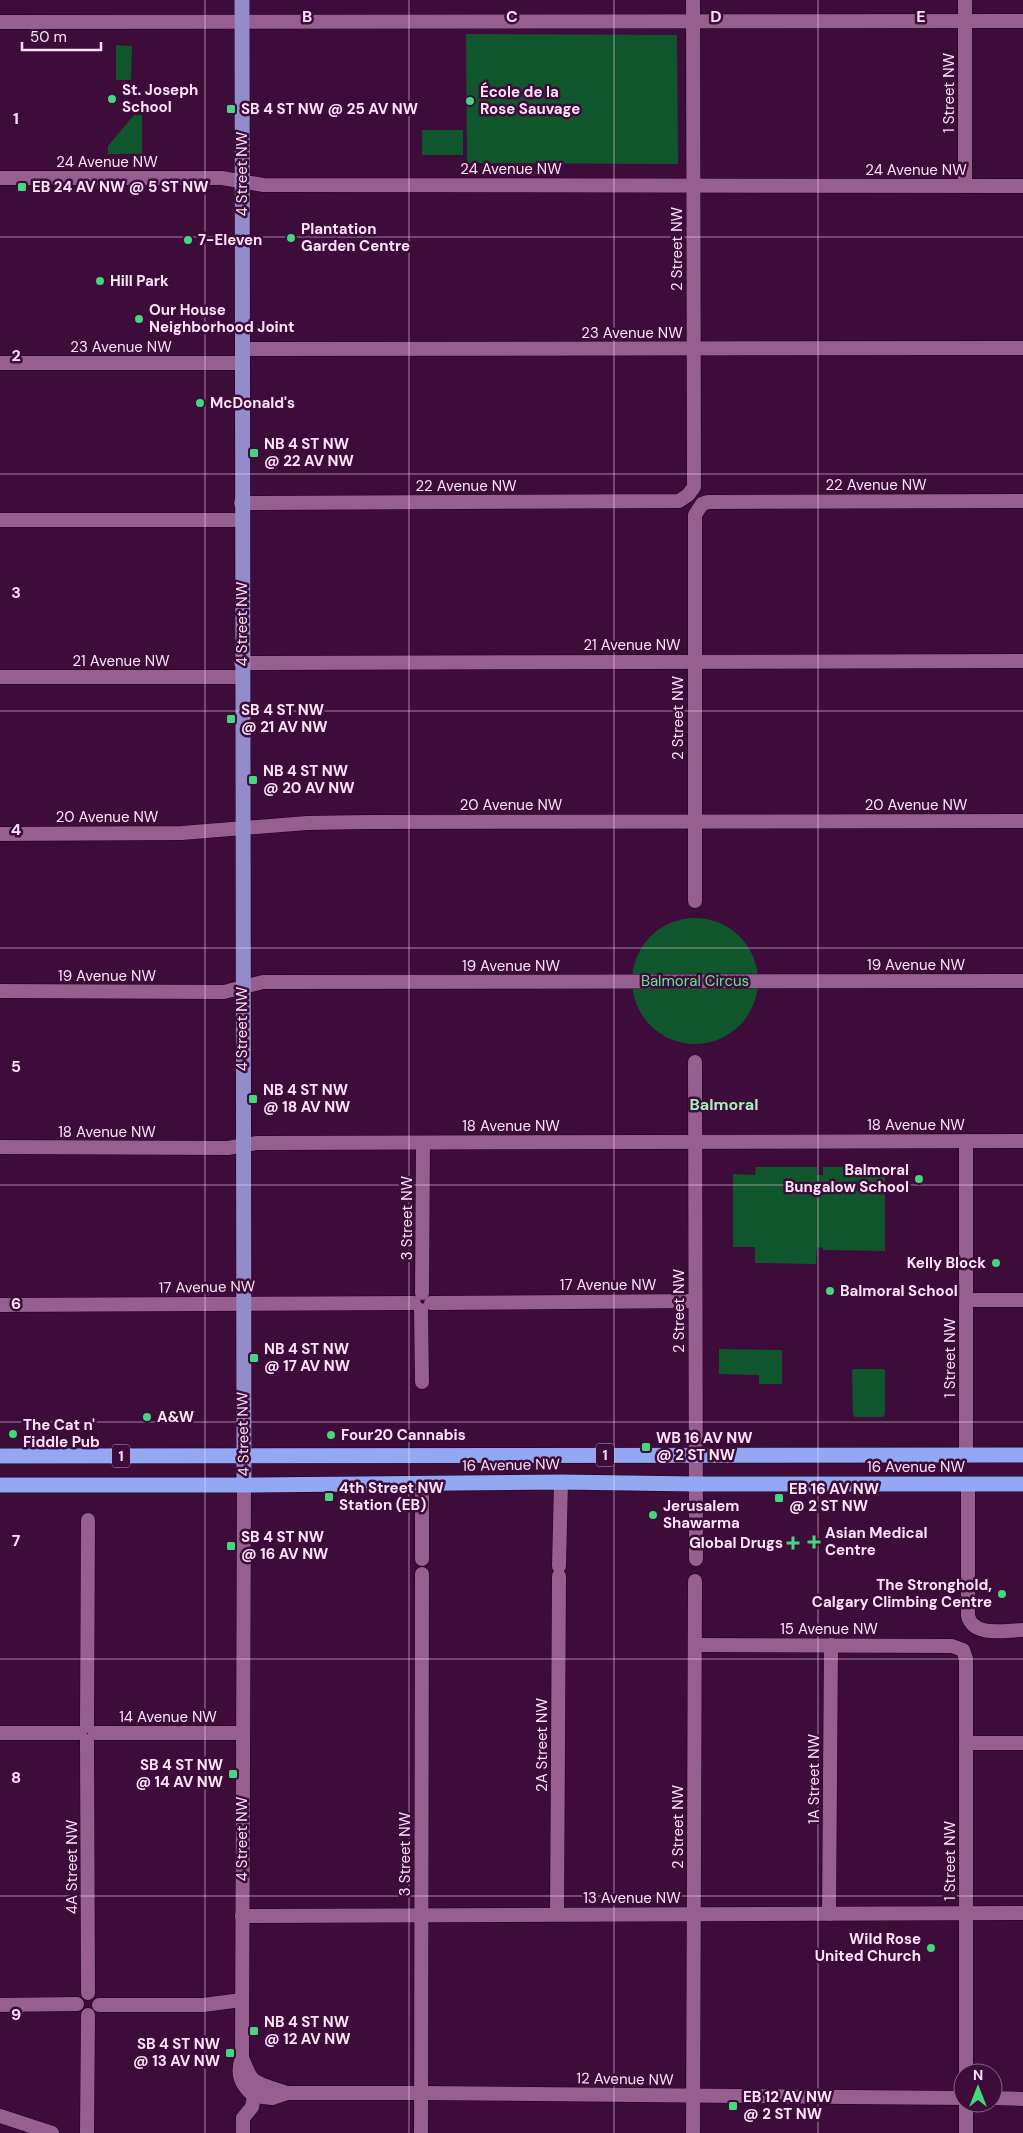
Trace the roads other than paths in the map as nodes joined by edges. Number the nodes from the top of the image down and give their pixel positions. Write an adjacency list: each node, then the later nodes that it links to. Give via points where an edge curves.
1 (242, 0): 4 (main road, 4 Street NW)
2 (693, 0): 5 (street, 2 Street NW)
3 (965, 0): 6 (street, 1 Street NW)
4 (242, 20): 5 (street); 8 (street); 10 (main road, 4 Street NW)
5 (693, 21): 6 (street); 11 (street, 2 Street NW)
6 (965, 21): 7 (street); 12 (street, 1 Street NW)
7 (1023, 21)
8 (0, 22)
9 (0, 178): 10 (street, 24 Avenue NW, via 200,177)
10 (241, 181): 11 (street, 24 Avenue NW, via 263,185); 16 (main road, 4 Street NW)
11 (693, 186): 12 (street, 24 Avenue NW); 15 (street, 2 Street NW)
12 (965, 186): 13 (street, 24 Avenue NW)
13 (1023, 186)
14 (1023, 348): 15 (street, 23 Avenue NW)
15 (694, 349): 16 (street, 23 Avenue NW); 18 (street, 2 Street NW, via 694,488)
16 (242, 356): 17 (street, 23 Avenue NW); 20 (main road, 4 Street NW)
17 (0, 363)
18 (688, 495): 20 (street, 22 Avenue NW, via 678,501)
19 (1023, 501): 21 (street, 22 Avenue NW, via 708,502)
20 (241, 503): 23 (main road, 4 Street NW)
21 (700, 507): 24 (street, 2 Street NW, via 695,515)
22 (0, 520): 23 (street)
23 (242, 520): 26 (main road, 4 Street NW)
24 (694, 661): 25 (street, 21 Avenue NW); 26 (street, 21 Avenue NW); 29 (street, 2 Street NW)
25 (1023, 661)
26 (241, 670): 27 (street, 21 Avenue NW); 30 (main road, 4 Street NW)
27 (0, 677)
28 (1023, 821): 29 (street, 20 Avenue NW)
29 (694, 822): 30 (street, 20 Avenue NW, via 356,822); 32 (street, 2 Street NW)
30 (242, 828): 31 (street, 20 Avenue NW, via 182,833); 34 (main road, 4 Street NW)
31 (0, 834)
32 (695, 901)
33 (1023, 981): 34 (street, 19 Avenue NW, via 263,982)
34 (241, 988): 35 (street, 19 Avenue NW, via 224,992); 41 (main road, 4 Street NW)
35 (0, 992)
36 (695, 1062): 37 (street, 2 Street NW)
37 (694, 1141): 38 (street, 18 Avenue NW); 40 (street, 18 Avenue NW); 45 (street, 2 Street NW)
38 (966, 1141): 39 (street, 18 Avenue NW); 43 (street, 1 Street NW)
39 (1023, 1141)
40 (423, 1143): 41 (street, 18 Avenue NW); 46 (street, 3 Street NW)
41 (242, 1145): 42 (street, 18 Avenue NW, via 228,1148); 47 (main road, 4 Street NW)
42 (0, 1147)
43 (966, 1300): 44 (street); 50 (street, 1 Street NW)
44 (1023, 1300)
45 (695, 1301): 46 (street, 17 Avenue NW); 51 (street, 2 Street NW)
46 (422, 1302): 47 (street, 17 Avenue NW); 49 (street, 3 Street NW)
47 (242, 1303): 48 (street, 17 Avenue NW); 54 (main road, 4 Street NW)
48 (0, 1304)
49 (422, 1382)
50 (966, 1454): 51 (highway, 16 Avenue NW / 1); 52 (highway, 16 Avenue NW / 1)
51 (695, 1455): 54 (highway, 16 Avenue NW / 1); 57 (street, 2 Street NW)
52 (1023, 1455)
53 (0, 1456): 54 (highway, 16 Avenue NW / 1)
54 (243, 1456): 61 (main road, 4 Street NW)
55 (561, 1482): 56 (highway, 16 Avenue NW / 1); 57 (highway, 16 Avenue NW / 1); 78 (street, 2A Street NW)
56 (422, 1484): 61 (highway, 16 Avenue NW / 1); 63 (street)
57 (695, 1484): 58 (highway, 16 Avenue NW / 1); 64 (street, 2 Street NW)
58 (968, 1484): 59 (highway, 16 Avenue NW / 1); 67 (street, via 968,1616 972,1627 980,1630)
59 (1023, 1484)
60 (0, 1485): 61 (highway, 16 Avenue NW / 1)
61 (244, 1485): 73 (street, 4 Street NW)
62 (88, 1520): 72 (street, 4A Street NW)
63 (422, 1560)
64 (696, 1560)
65 (422, 1574): 81 (street, 3 Street NW)
66 (695, 1582): 68 (street, 2 Street NW)
67 (1023, 1630)
68 (695, 1645): 69 (street, 15 Avenue NW); 79 (street, 2 Street NW)
69 (831, 1645): 70 (street, 15 Avenue NW, via 952,1646); 80 (street, 1A Street NW)
70 (963, 1650): 74 (street, 1 Street NW, via 966,1659)
71 (0, 1733): 72 (street, 14 Avenue NW)
72 (87, 1733): 73 (street, 14 Avenue NW); 83 (street, 4A Street NW)
73 (242, 1733): 82 (street, 4 Street NW)
74 (966, 1743): 75 (street); 76 (street, 1 Street NW)
75 (1023, 1743)
76 (966, 1913): 77 (street, 13 Avenue NW); 80 (street, 13 Avenue NW); 89 (street, 1 Street NW)
77 (1023, 1913)
78 (557, 1914): 79 (street, 13 Avenue NW); 81 (street, 13 Avenue NW)
79 (694, 1914): 80 (street, 13 Avenue NW); 92 (street, 2 Street NW)
80 (829, 1914)
81 (422, 1915): 82 (street, 13 Avenue NW); 91 (street, 3 Street NW)
82 (242, 1916): 87 (street, 4 Street NW)
83 (88, 1993): 84 (street); 86 (street, via 95,1996)
84 (78, 2004): 85 (street); 88 (street, via 82,2013)
85 (0, 2005)
86 (99, 2005): 87 (street); 88 (street, via 97,2011)
87 (242, 2005): 90 (street, 4 Street NW, via 242,2058 238,2073 246,2090)
88 (88, 2015): 99 (street)
89 (966, 2063)
90 (255, 2089): 91 (street, 12 Avenue NW, via 272,2098 287,2093); 100 (street, via 252,2107 243,2118)
91 (422, 2093): 92 (street, 12 Avenue NW); 101 (street, 3 Street NW)
92 (694, 2096): 93 (street, 12 Avenue NW); 102 (street, 2 Street NW)
93 (953, 2098)
94 (1003, 2098): 95 (street)
95 (1023, 2099)
96 (966, 2113): 103 (street)
97 (0, 2116): 98 (street)
98 (52, 2133)
99 (87, 2133)
100 (243, 2133)
101 (421, 2133)
102 (693, 2133)
103 (966, 2133)

